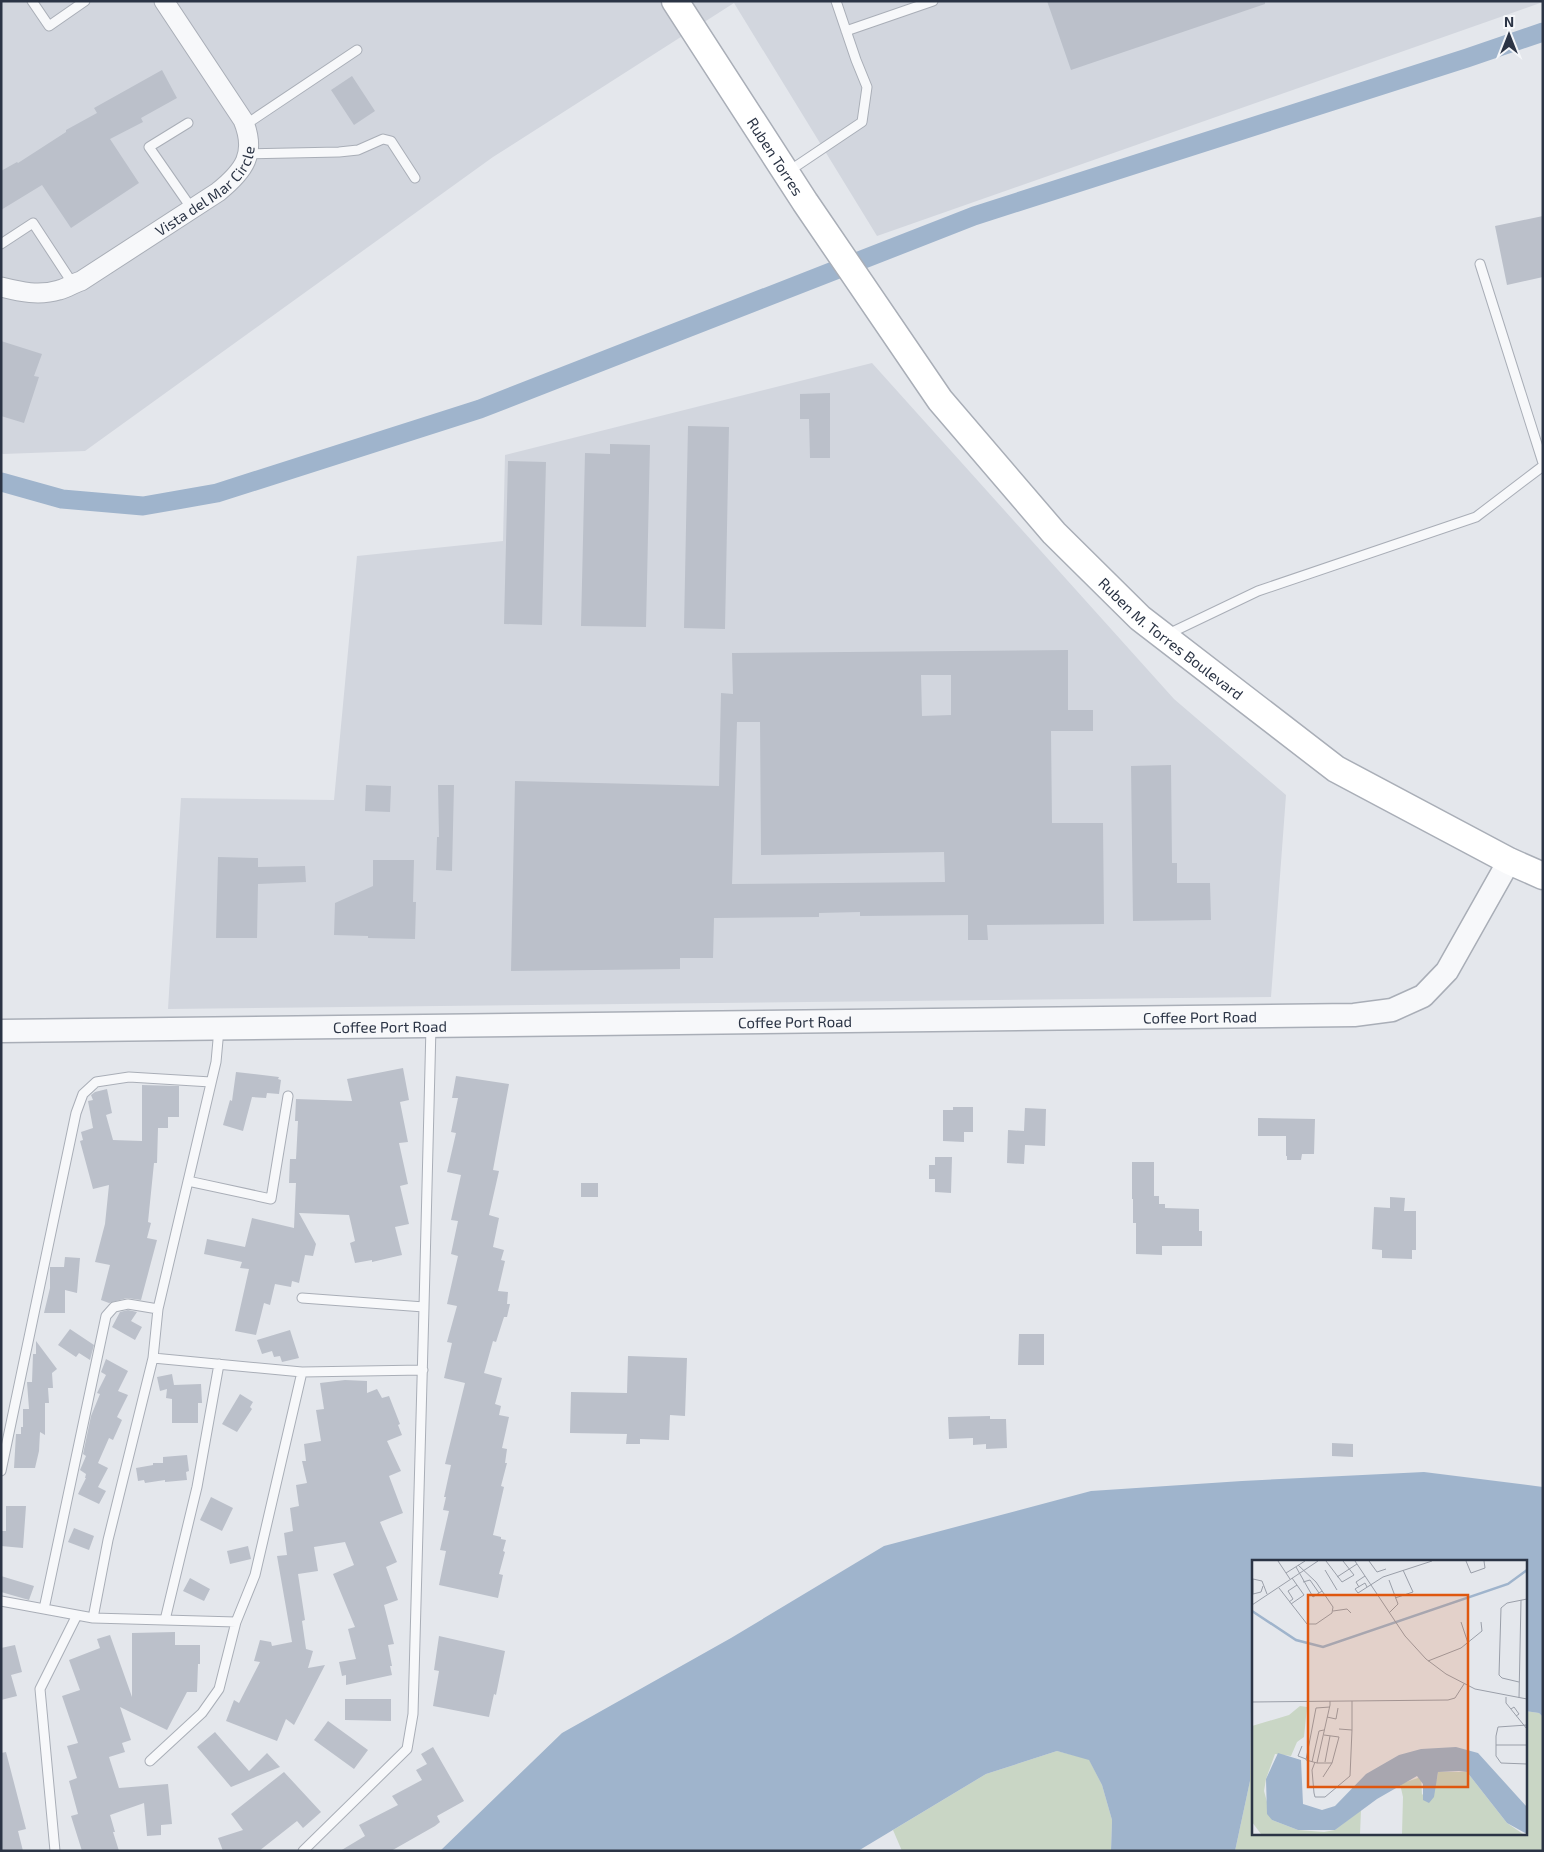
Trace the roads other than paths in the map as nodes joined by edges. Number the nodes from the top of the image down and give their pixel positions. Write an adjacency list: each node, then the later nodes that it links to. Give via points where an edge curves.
1 (32, 1): 2 (lane, via 49,26)
2 (85, 1)
3 (164, 1): 10 (street, Vista del Mar Circle)
4 (676, 1): 12 (main road, Ruben Torres)
5 (836, 1): 7 (lane)
6 (933, 1): 7 (lane)
7 (846, 31): 12 (lane, via 868,87 862,122)
8 (357, 50): 10 (lane)
9 (188, 123): 14 (lane, via 149,148)
10 (245, 125): 11 (street, Vista del Mar Circle, via 250,148)
11 (248, 154): 13 (lane, via 358,150 383,139 391,141); 14 (street, Vista del Mar Circle, via 246,164 235,179)
12 (787, 173): 19 (main road, Ruben Torres)
13 (415, 178)
14 (192, 209): 17 (street, Vista del Mar Circle)
15 (1, 244): 17 (lane, via 33,223)
16 (1480, 264): 20 (lane)
17 (73, 284): 18 (street, Vista del Mar Circle, via 42,294)
18 (1, 287)
19 (879, 310): 21 (main road, Ruben M. Torres Boulevard, via 940,400 1014,489 1140,618)
20 (1543, 464): 21 (lane, via 1476,517 1258,591)
21 (1163, 636): 22 (main road, Ruben M. Torres Boulevard, via 1336,769)
22 (1509, 861): 23 (main road, Ruben M. Torres Boulevard); 24 (street, Coffee Port Road, via 1447,971 1423,996 1392,1010 1354,1015)
23 (1543, 876)
24 (431, 1026): 25 (street, Coffee Port Road); 31 (lane)
25 (219, 1029): 26 (street, Coffee Port Road); 27 (lane)
26 (1, 1031)
27 (212, 1082): 29 (lane); 37 (lane, via 130,1077 96,1082 83,1094 74,1123)
28 (288, 1096): 29 (lane, via 271,1199)
29 (188, 1181): 32 (lane)
30 (302, 1298): 31 (lane)
31 (424, 1307): 35 (lane)
32 (158, 1310): 33 (lane); 39 (lane, via 128,1304 114,1307 106,1316)
33 (153, 1358): 34 (lane); 41 (lane, via 108,1540)
34 (219, 1364): 36 (lane); 42 (lane, via 197,1487)
35 (423, 1370): 36 (lane); 46 (lane, via 413,1714 406,1749)
36 (302, 1372): 43 (lane, via 255,1575)
37 (1, 1472)
38 (1, 1601): 39 (lane)
39 (44, 1609): 40 (lane)
40 (77, 1615): 41 (lane); 45 (lane, via 40,1689)
41 (93, 1618): 42 (lane)
42 (165, 1620): 43 (lane)
43 (236, 1622): 44 (lane, via 219,1689 202,1713)
44 (150, 1761)
45 (54, 1851)
46 (303, 1851)

